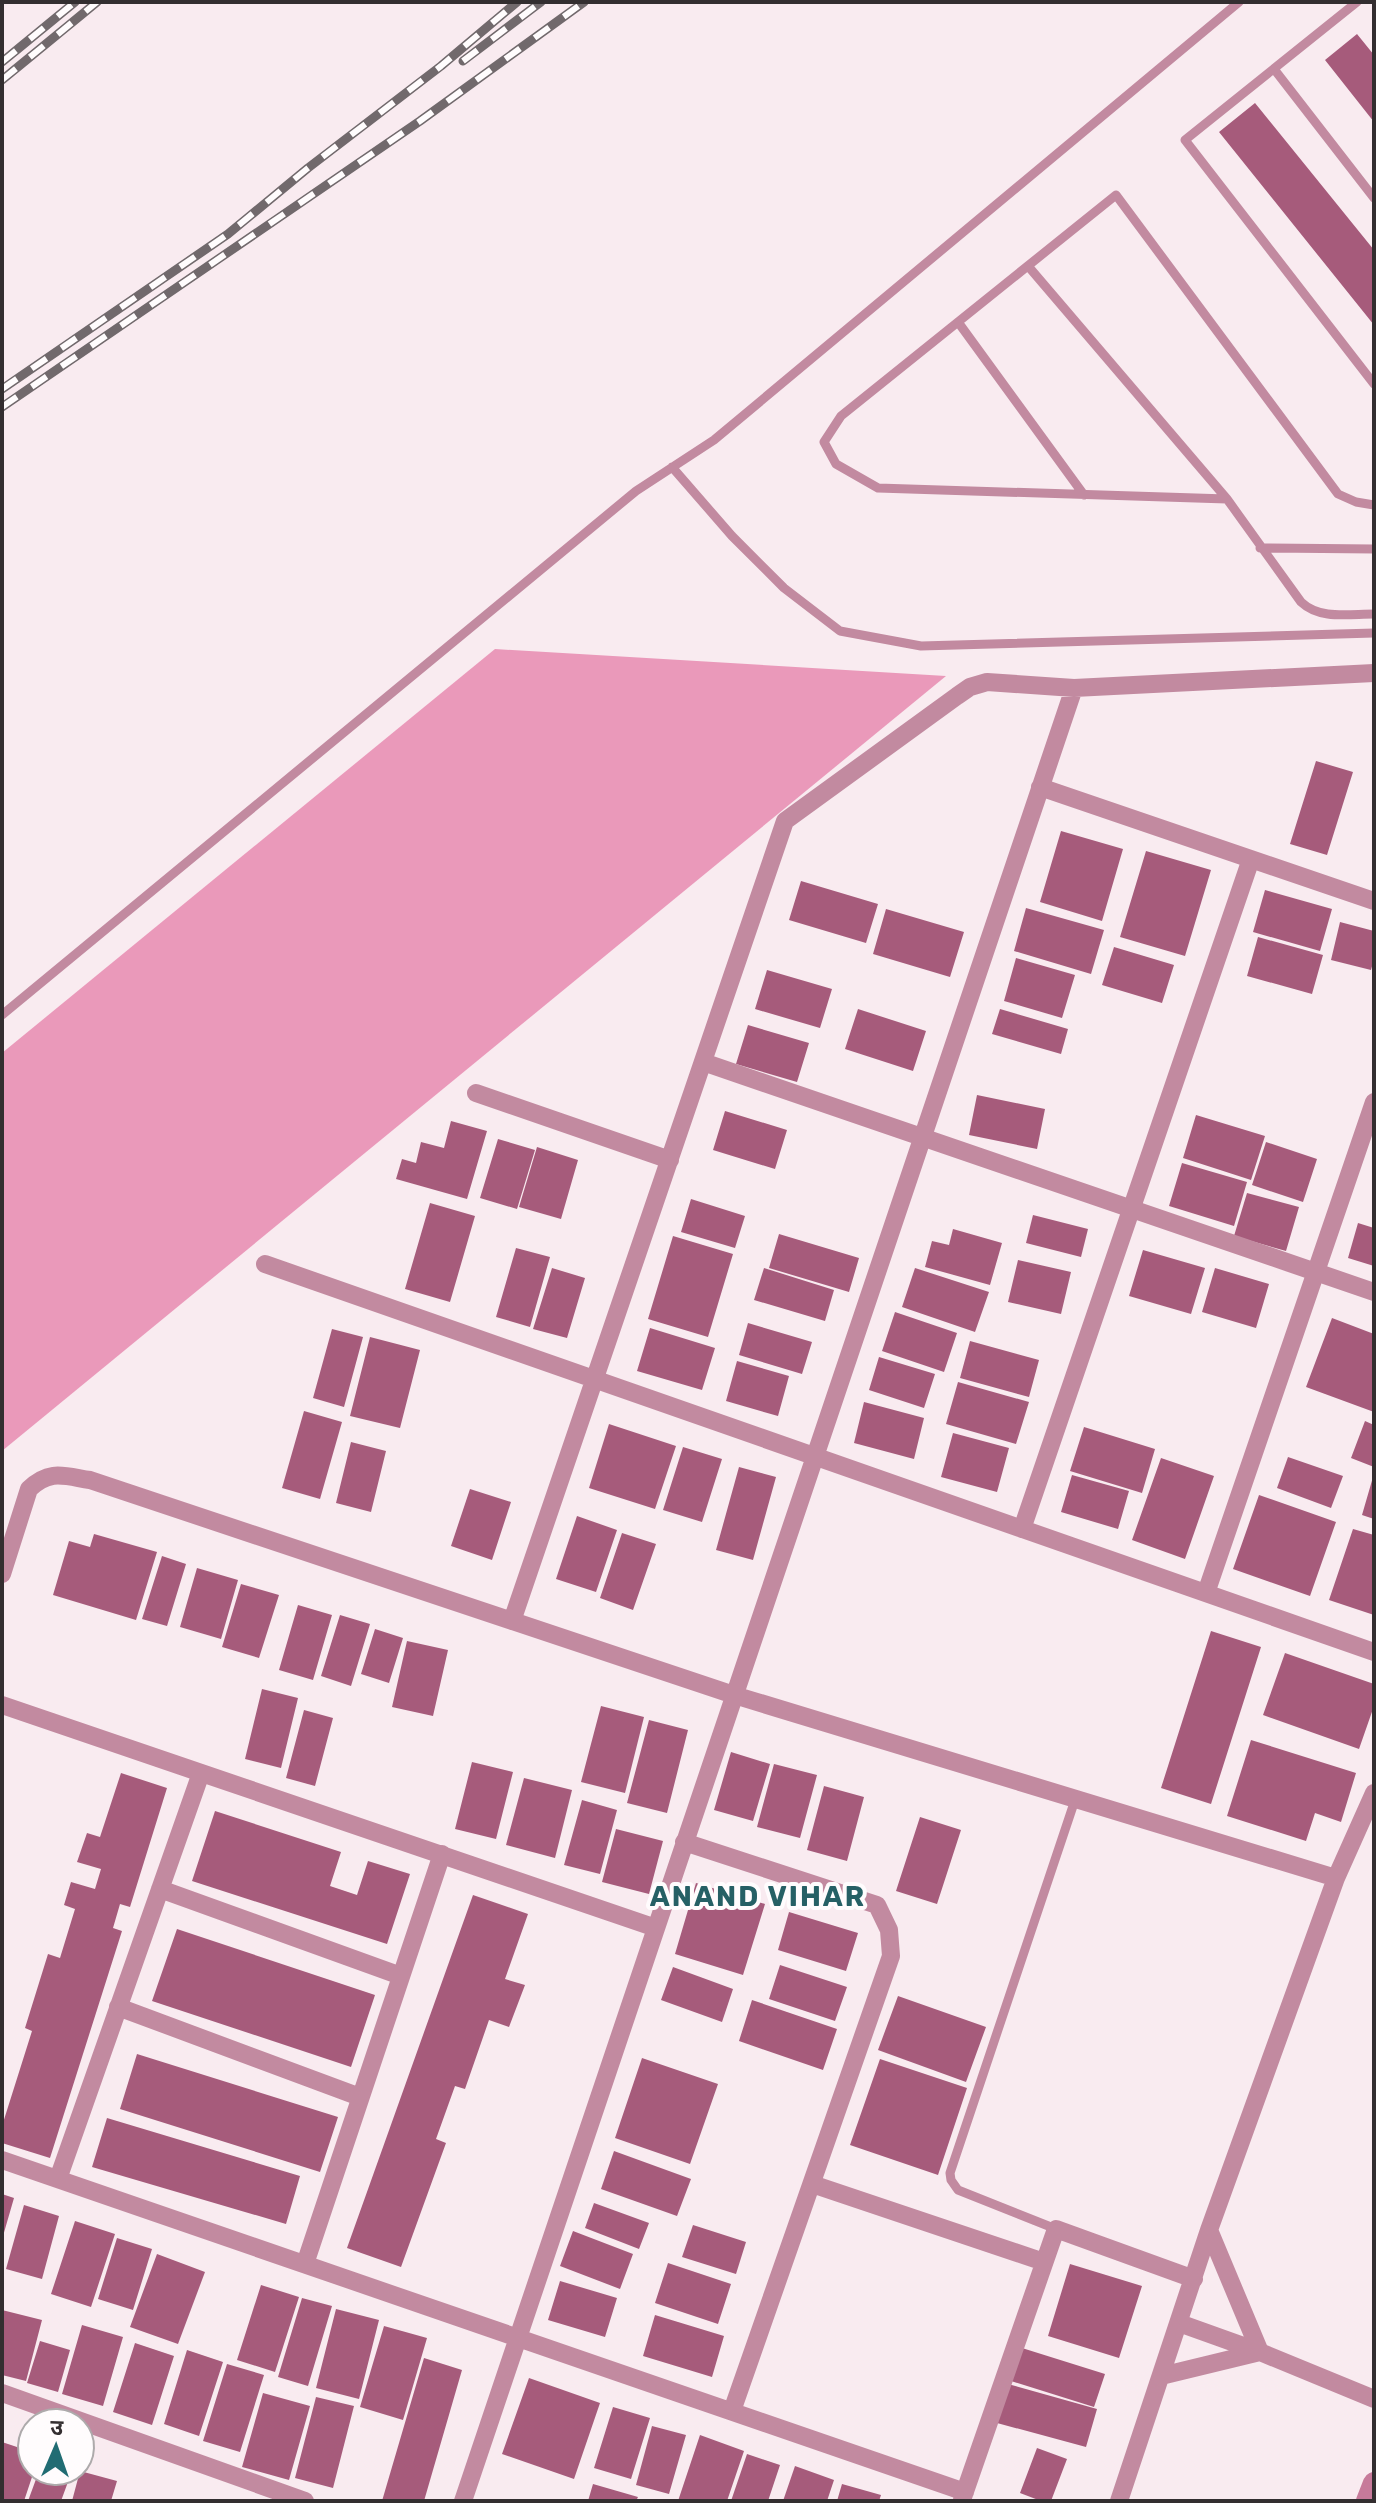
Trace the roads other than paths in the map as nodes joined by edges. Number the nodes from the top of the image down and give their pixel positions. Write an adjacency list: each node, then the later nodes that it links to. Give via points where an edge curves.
1 (1239, 2): 8 (lane, via 714,440)
2 (1357, 2): 3 (lane)
3 (1274, 69): 4 (lane); 7 (lane, via 1185,140)
4 (1374, 198)
5 (1028, 266): 6 (lane); 10 (lane); 11 (lane, via 1116,195 1338,494)
6 (958, 322): 9 (lane); 9 (lane, via 841,416 824,442 836,464 878,488)
7 (1374, 384)
8 (672, 467): 15 (lane, via 784,588 840,631 921,646); 21 (lane, via 636,491)
9 (1084, 495): 10 (lane)
10 (1227, 499): 12 (lane)
11 (1374, 505)
12 (1260, 548): 13 (lane); 14 (lane, via 1309,610)
13 (1374, 549)
14 (1374, 614)
15 (1374, 633)
16 (1374, 673): 17 (street)
17 (1074, 688): 18 (street); 22 (street, via 987,682 970,687 785,821)
18 (1040, 787): 19 (street); 25 (street)
19 (1251, 859): 20 (street); 27 (street)
20 (1374, 901)
21 (2, 1015)
22 (703, 1062): 25 (street); 26 (street)
23 (476, 1093): 26 (street)
24 (1374, 1102): 29 (street)
25 (922, 1137): 27 (street); 32 (street)
26 (670, 1160): 31 (street)
27 (1131, 1209): 29 (street); 33 (street)
28 (265, 1264): 31 (street)
29 (1316, 1272): 30 (street); 35 (street)
30 (1374, 1292)
31 (595, 1380): 32 (street); 36 (street)
32 (815, 1456): 33 (street); 38 (street)
33 (1022, 1529): 35 (street)
34 (2, 1574): 36 (street, via 29,1489 51,1475 90,1480)
35 (1206, 1593): 37 (street)
36 (512, 1621): 38 (street)
37 (1374, 1652)
38 (734, 1695): 42 (street); 43 (street)
39 (2, 1705): 40 (street)
40 (201, 1773): 44 (street); 46 (street)
41 (1374, 1793): 45 (street)
42 (1075, 1800): 45 (street); 54 (lane, via 950,2173 958,2190)
43 (684, 1842): 47 (street); 53 (street, via 877,1905 889,1930 891,1956)
44 (442, 1854): 47 (street); 48 (street)
45 (1336, 1878): 55 (street)
46 (160, 1889): 48 (street); 49 (street)
47 (656, 1928): 60 (street)
48 (401, 1976): 50 (street)
49 (118, 2007): 50 (street); 52 (street)
50 (360, 2097): 57 (street)
51 (2, 2160): 52 (street)
52 (58, 2179): 57 (street)
53 (812, 2184): 56 (street); 65 (street)
54 (1056, 2229): 56 (street); 58 (street)
55 (1209, 2230): 58 (street); 61 (street)
56 (1044, 2262): 66 (street)
57 (305, 2264): 60 (street)
58 (1194, 2279): 59 (street)
59 (1179, 2323): 61 (street); 62 (street)
60 (518, 2337): 65 (street); 68 (street)
61 (1260, 2352): 62 (street); 64 (street)
62 (1161, 2376): 69 (street)
63 (2, 2393): 67 (street)
64 (1369, 2397)
65 (732, 2411): 66 (street)
66 (964, 2496)
67 (305, 2501)
68 (463, 2501)
69 (1119, 2501)

